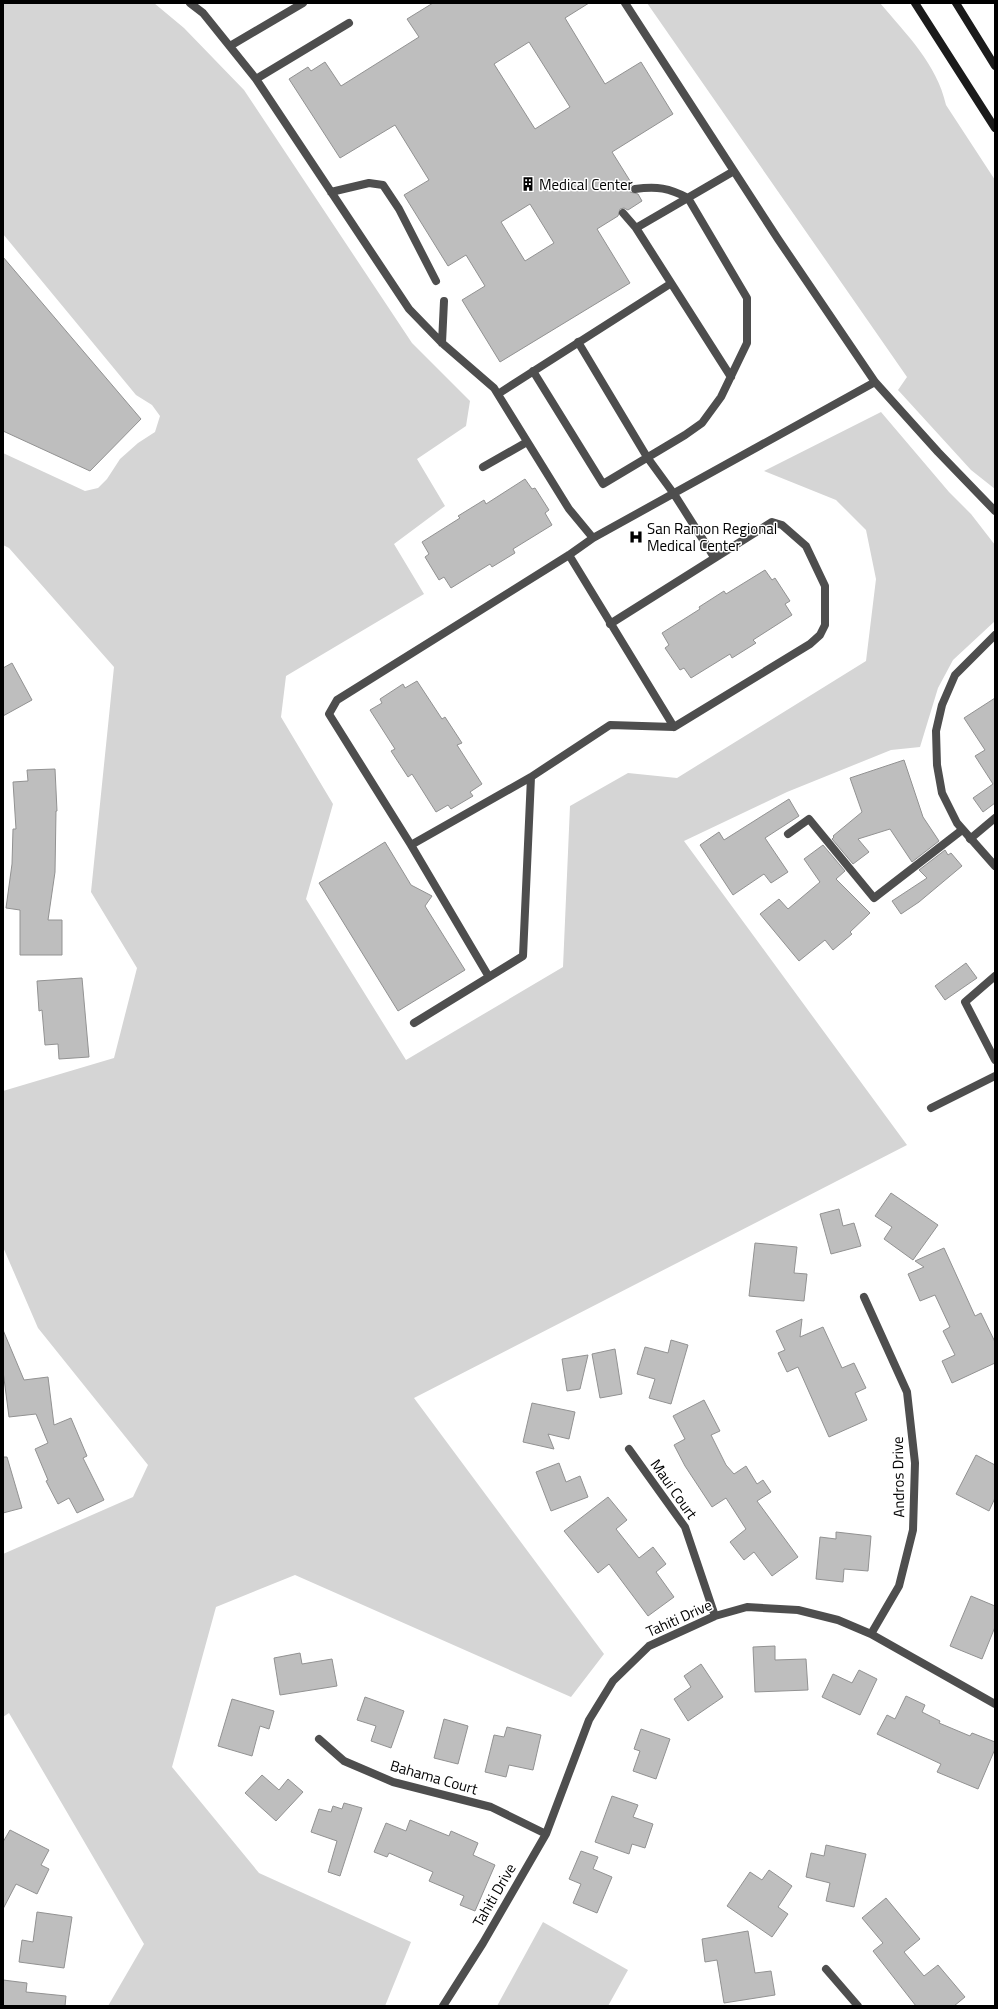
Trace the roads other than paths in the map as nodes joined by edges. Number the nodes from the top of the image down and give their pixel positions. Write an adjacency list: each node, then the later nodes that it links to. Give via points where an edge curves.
1 (303, 3): 7 (street)
2 (625, 3): 11 (street)
3 (915, 3): 10 (main road)
4 (956, 3): 8 (main road)
5 (195, 4): 7 (street)
6 (349, 22): 9 (street)
7 (230, 46): 9 (street)
8 (995, 66)
9 (256, 79): 13 (street)
10 (995, 128)
11 (734, 171): 14 (street); 24 (street)
12 (635, 189): 14 (street, via 654,186 675,191)
13 (331, 192): 17 (street, via 369,183 383,185 399,209); 21 (street, via 409,309)
14 (688, 198): 16 (street); 23 (street, via 746,298 747,343)
15 (623, 213): 16 (street)
16 (636, 228): 18 (street)
17 (436, 281)
18 (670, 284): 20 (street); 23 (street)
19 (444, 301): 21 (street)
20 (578, 342): 22 (street); 27 (street)
21 (442, 343): 25 (street)
22 (533, 371): 25 (street); 27 (street, via 603,484)
23 (731, 378): 27 (street, via 702,423)
24 (875, 382): 29 (street); 30 (street)
25 (498, 394): 26 (street)
26 (527, 442): 28 (street); 31 (street, via 569,509)
27 (648, 457): 29 (street)
28 (483, 467)
29 (674, 494): 31 (street); 33 (street)
30 (995, 510)
31 (593, 538): 32 (street)
32 (569, 555): 34 (street); 42 (street, via 337,700 331,709 329,714)
33 (714, 557): 34 (street); 36 (street, via 772,522 782,525 806,546 825,586 825,624 820,635 810,644)
34 (610, 624): 36 (street)
35 (995, 635): 39 (street, via 955,675 942,705 936,731 936,765 942,793)
36 (674, 727): 37 (street, via 610,725)
37 (531, 777): 42 (street); 45 (street, via 523,956)
38 (995, 818): 41 (street)
39 (962, 830): 40 (street, via 874,898 809,819); 41 (street)
40 (788, 834)
41 (970, 839): 43 (street)
42 (411, 845): 45 (street)
43 (995, 866)
44 (995, 976): 47 (street, via 965,1002)
45 (489, 977): 46 (street)
46 (414, 1023)
47 (995, 1060)
48 (995, 1076): 49 (street)
49 (931, 1108)
50 (864, 1297): 53 (street, Andros Drive, via 907,1392 915,1463 913,1530 899,1586)
51 (630, 1449): 52 (street, Maui Court, via 685,1527)
52 (715, 1616): 53 (street, Tahiti Drive, via 747,1607 798,1610 838,1620); 56 (street, Tahiti Drive, via 649,1646 612,1681 589,1720)
53 (871, 1634): 54 (street, Tahiti Drive)
54 (994, 1701)
55 (319, 1739): 56 (street, Bahama Court, via 344,1761 392,1782 491,1807)
56 (546, 1834): 58 (street, Tahiti Drive)
57 (826, 1968): 59 (street)
58 (443, 2006)
59 (858, 2006)

